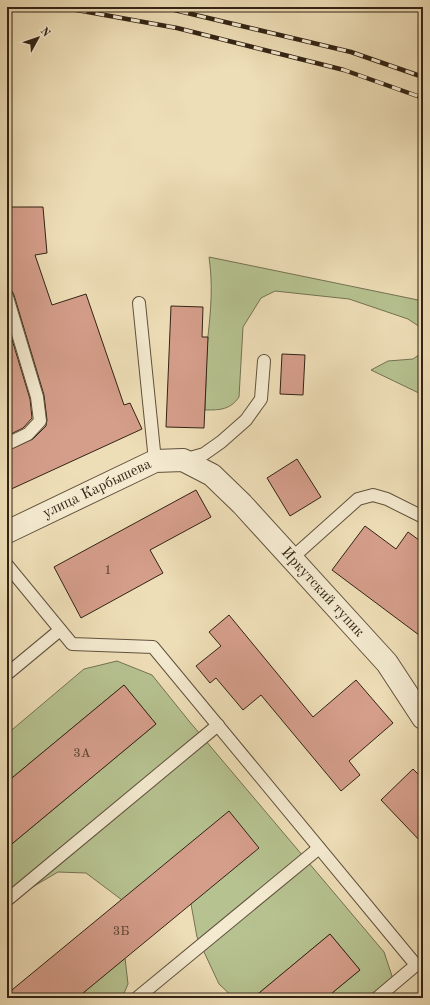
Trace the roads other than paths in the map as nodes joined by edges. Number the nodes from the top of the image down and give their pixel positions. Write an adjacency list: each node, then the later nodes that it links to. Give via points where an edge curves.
1 (7, 297): 4 (lane, via 37,398 40,421 28,434)
2 (139, 303): 6 (lane)
3 (264, 361): 5 (lane, via 261,399 246,420 204,454)
4 (7, 444)
5 (183, 460): 6 (street, улица Карбышева); 7 (street, улица Карбышева)
6 (156, 461): 9 (street, улица Карбышева)
7 (212, 475): 10 (street, Иркутский тупик)
8 (423, 517): 10 (lane, via 373,495 358,499)
9 (7, 532)
10 (292, 558): 14 (street, Иркутский тупик, via 387,663)
11 (7, 565): 12 (lane)
12 (60, 630): 13 (lane); 15 (lane, via 72,644 153,647)
13 (7, 674)
14 (423, 718)
15 (218, 725): 16 (lane); 17 (lane)
16 (319, 848): 18 (lane); 19 (lane)
17 (7, 900)
18 (420, 969): 20 (lane)
19 (137, 998)
20 (376, 998)

